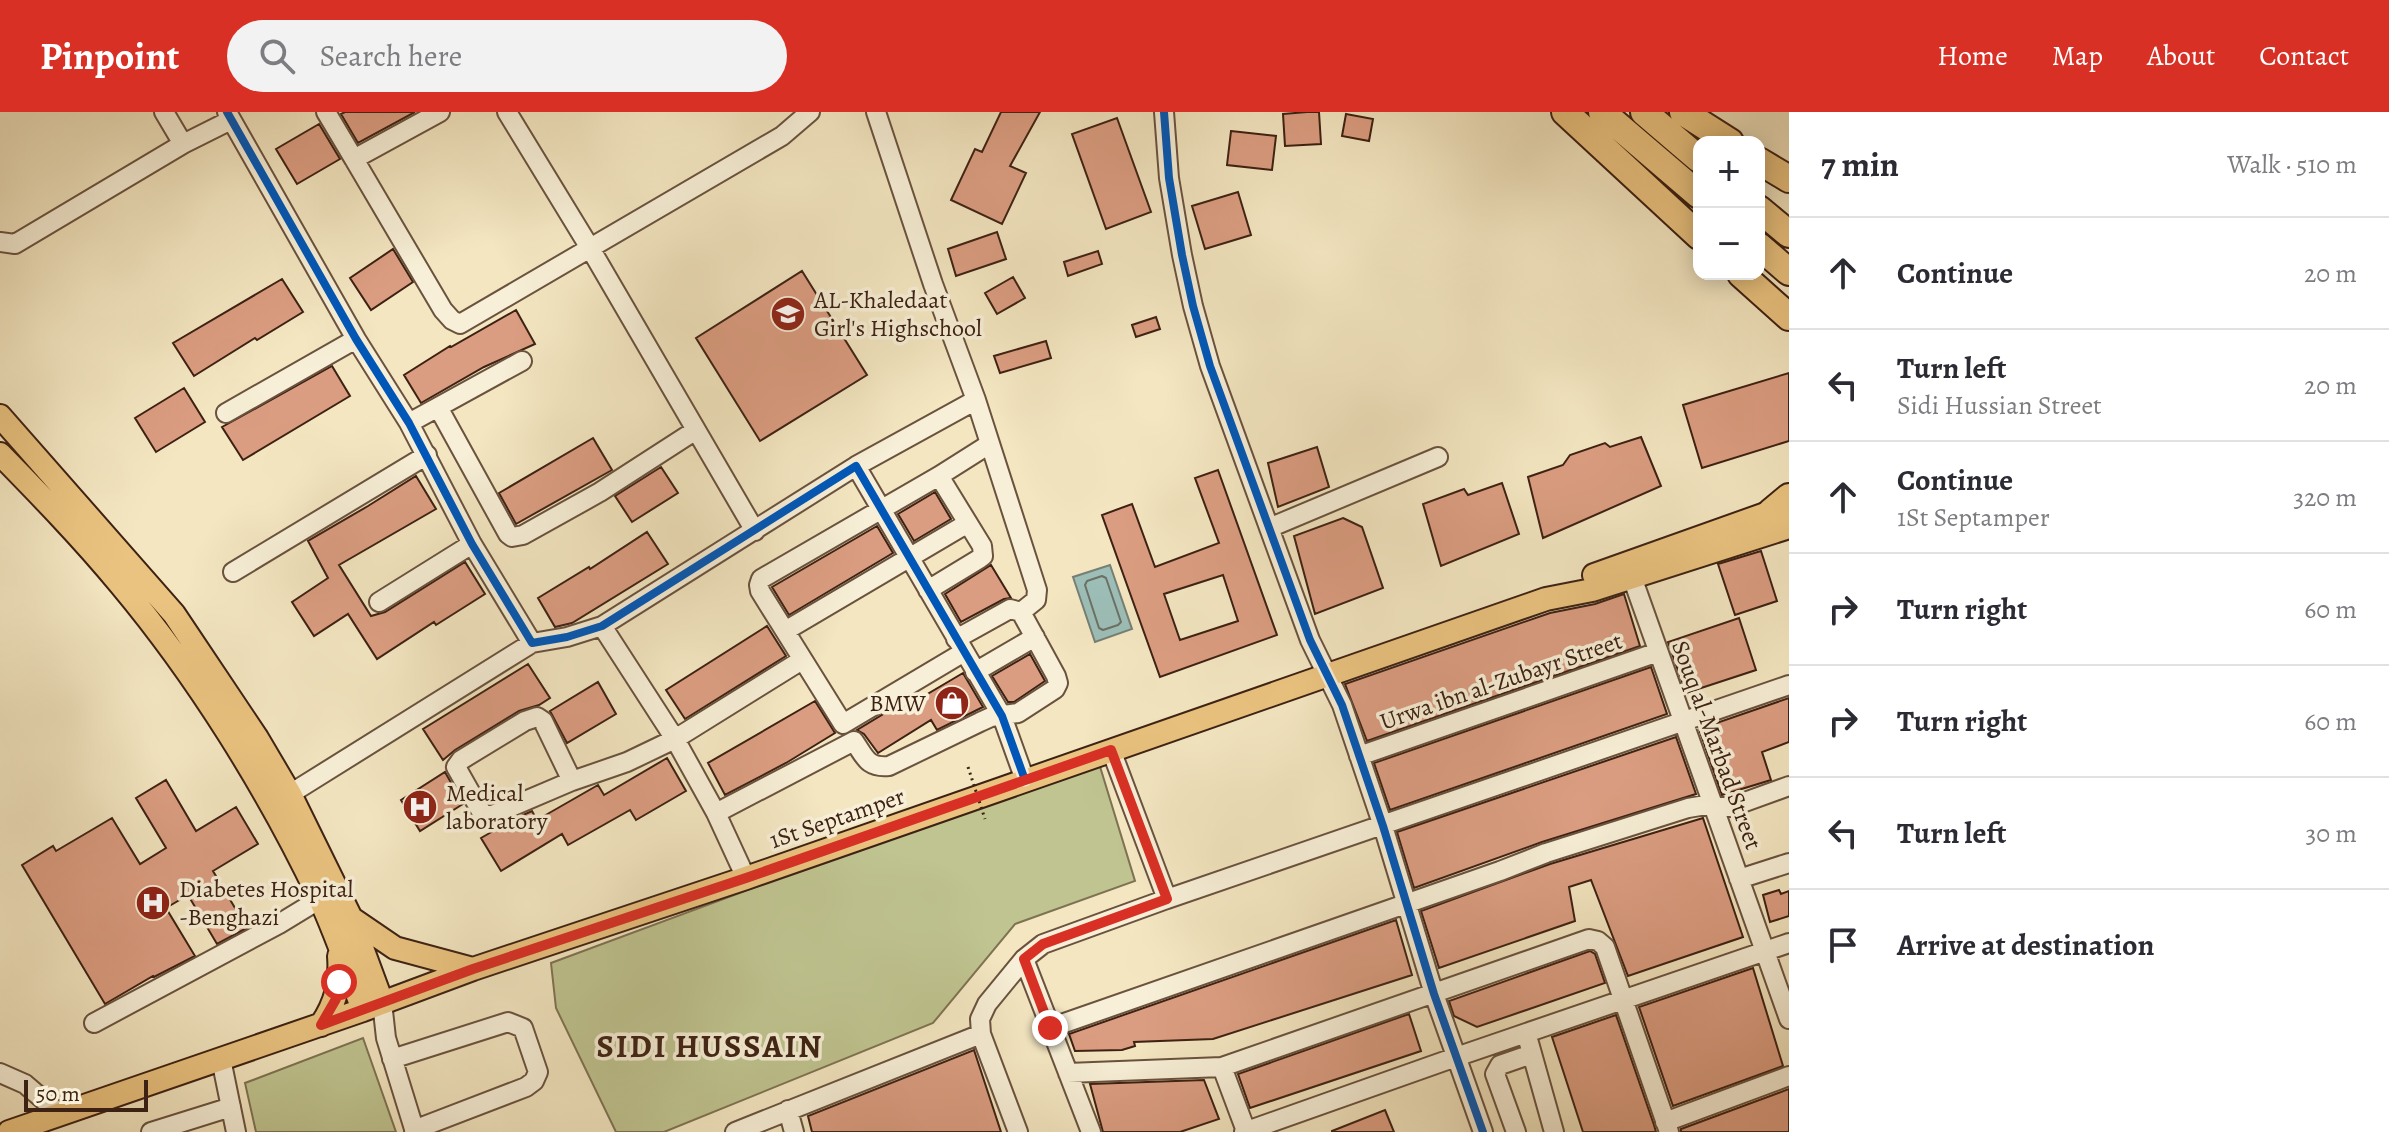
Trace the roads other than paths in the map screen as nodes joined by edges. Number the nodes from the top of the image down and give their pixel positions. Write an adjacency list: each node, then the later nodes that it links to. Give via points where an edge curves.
1 (164, 112): 14 (street)
2 (326, 112): 16 (street)
3 (440, 112): 16 (street)
4 (507, 112): 24 (street)
5 (810, 112): 24 (street, via 782,136)
6 (876, 112): 31 (street)
7 (1164, 112): 46 (street, via 1169,178 1193,306)
8 (1565, 112): 21 (highway)
9 (1602, 112): 19 (highway)
10 (1644, 112): 15 (highway)
11 (1683, 112): 13 (highway)
12 (229, 116): 14 (street); 29 (street)
13 (1721, 136)
14 (183, 144): 23 (street, via 15,244)
15 (1693, 154)
16 (354, 159): 24 (street, via 443,310 460,324)
17 (1765, 165): 18 (highway)
18 (1789, 179)
19 (1693, 190)
20 (1765, 214): 22 (highway)
21 (1693, 230)
22 (1789, 234)
23 (0, 242)
24 (590, 248): 36 (street)
25 (1765, 251): 26 (highway)
26 (1789, 272)
27 (1748, 280): 28 (highway)
28 (1789, 317)
29 (356, 339): 33 (street); 35 (street)
30 (522, 361): 32 (street)
31 (976, 400): 37 (street); 41 (street)
32 (438, 407): 35 (street); 36 (street, via 512,537 600,492)
33 (226, 413)
34 (0, 416): 76 (main road, via 174,614)
35 (409, 423): 39 (street)
36 (696, 430): 47 (street)
37 (988, 445): 42 (street); 55 (street, via 1037,590 1036,600)
38 (0, 454): 83 (main road, via 120,584 173,653 232,739)
39 (427, 455): 48 (street); 50 (street)
40 (1438, 457): 46 (street)
41 (856, 466): 43 (street); 47 (street)
42 (939, 476): 43 (street); 45 (street)
43 (880, 511): 49 (street); 57 (street, via 761,579 760,591)
44 (1785, 518): 51 (main road); 53 (main road, via 1601,572)
45 (968, 523): 49 (street); 52 (street, via 983,556)
46 (1269, 528): 64 (street)
47 (755, 531): 56 (street)
48 (472, 544): 54 (street); 59 (street)
49 (910, 559): 52 (street); 57 (street)
50 (233, 572)
51 (1632, 577): 53 (main road); 61 (street, Souq al-Marbad Street)
52 (928, 590): 60 (street)
53 (1546, 599): 64 (main road, 1St Septamper)
54 (379, 602)
55 (1021, 612): 58 (street); 60 (street, via 1010,609)
56 (602, 626): 59 (street); 69 (street)
57 (785, 631): 62 (street)
58 (1035, 637): 63 (street); 66 (street, via 1058,683 1018,713)
59 (532, 643): 76 (street)
60 (960, 646): 63 (street); 68 (street)
61 (1658, 652): 67 (street, Souq al-Marbad Street); 72 (street, Urwa ibn al-Zubayr Street)
62 (802, 660): 68 (street); 69 (street)
63 (975, 672): 66 (street)
64 (1328, 676): 71 (main road, 1St Septamper); 72 (street)
65 (1789, 685): 67 (street)
66 (1002, 716): 70 (street, via 889,766 869,762); 73 (street)
67 (1683, 722): 77 (street, Souq al-Marbad Street); 79 (street)
68 (843, 724): 70 (street)
69 (675, 739): 74 (street); 78 (street)
70 (854, 741): 78 (street)
71 (1111, 750): 73 (main road, 1St Septamper); 84 (street)
72 (1359, 756): 79 (street)
73 (1025, 780): 81 (main road, 1St Septamper)
74 (572, 781): 74 (street, via 537,717 456,767 488,817)
75 (1789, 786): 77 (street, via 1731,807)
76 (290, 794): 86 (main road)
77 (1712, 804): 82 (street, Souq al-Marbad Street); 85 (street, via 1546,853)
78 (716, 813): 81 (street)
79 (1383, 826): 84 (street); 85 (street)
80 (1789, 863): 82 (street)
81 (746, 878): 91 (main road, 1St Septamper)
82 (1739, 879): 89 (street, Souq al-Marbad Street)
83 (320, 899): 87 (main road); 96 (street)
84 (1167, 899): 90 (street, via 1043,944)
85 (1407, 904): 92 (street); 98 (street)
86 (351, 918): 91 (main road, via 395,948); 94 (main road)
87 (338, 943): 94 (main road); 97 (main road, via 336,999)
88 (1789, 943): 89 (street)
89 (1765, 952): 93 (street); 95 (street, Souq al-Marbad Street)
90 (1024, 959): 98 (street); 100 (street, via 987,1004)
91 (473, 969): 94 (main road, 1St Septamper)
92 (1434, 994): 93 (street, via 1589,939 1605,947); 102 (street); 105 (street)
93 (1624, 999): 99 (street); 112 (street)
94 (372, 1006): 97 (main road, 1St Septamper); 104 (street)
95 (1789, 1019)
96 (94, 1023)
97 (321, 1025): 103 (main road, 1St Septamper)
98 (1050, 1028): 107 (street)
99 (1527, 1032): 101 (street); 102 (street)
100 (981, 1034): 110 (street); 119 (street)
101 (1532, 1054): 123 (street, via 1500,1065 1495,1074); 124 (street)
102 (1456, 1057): 121 (street); 122 (street)
103 (221, 1059): 109 (street); 111 (main road, 1St Septamper)
104 (392, 1059): 113 (street); 113 (street, via 508,1022 523,1028 538,1072 526,1087)
105 (1222, 1067): 107 (street); 121 (street)
106 (0, 1073): 111 (street, via 25,1084)
107 (1068, 1073): 120 (street)
108 (1789, 1076): 112 (street)
109 (231, 1107): 115 (street); 116 (street)
110 (788, 1110): 117 (street); 118 (street)
111 (60, 1114): 114 (main road, 1St Septamper)
112 (1667, 1127)
113 (415, 1131)
114 (9, 1132)
115 (151, 1132)
116 (236, 1132)
117 (735, 1132)
118 (794, 1132)
119 (1018, 1132)
120 (1091, 1132)
121 (1245, 1132)
122 (1483, 1132)
123 (1516, 1132)
124 (1554, 1132)

